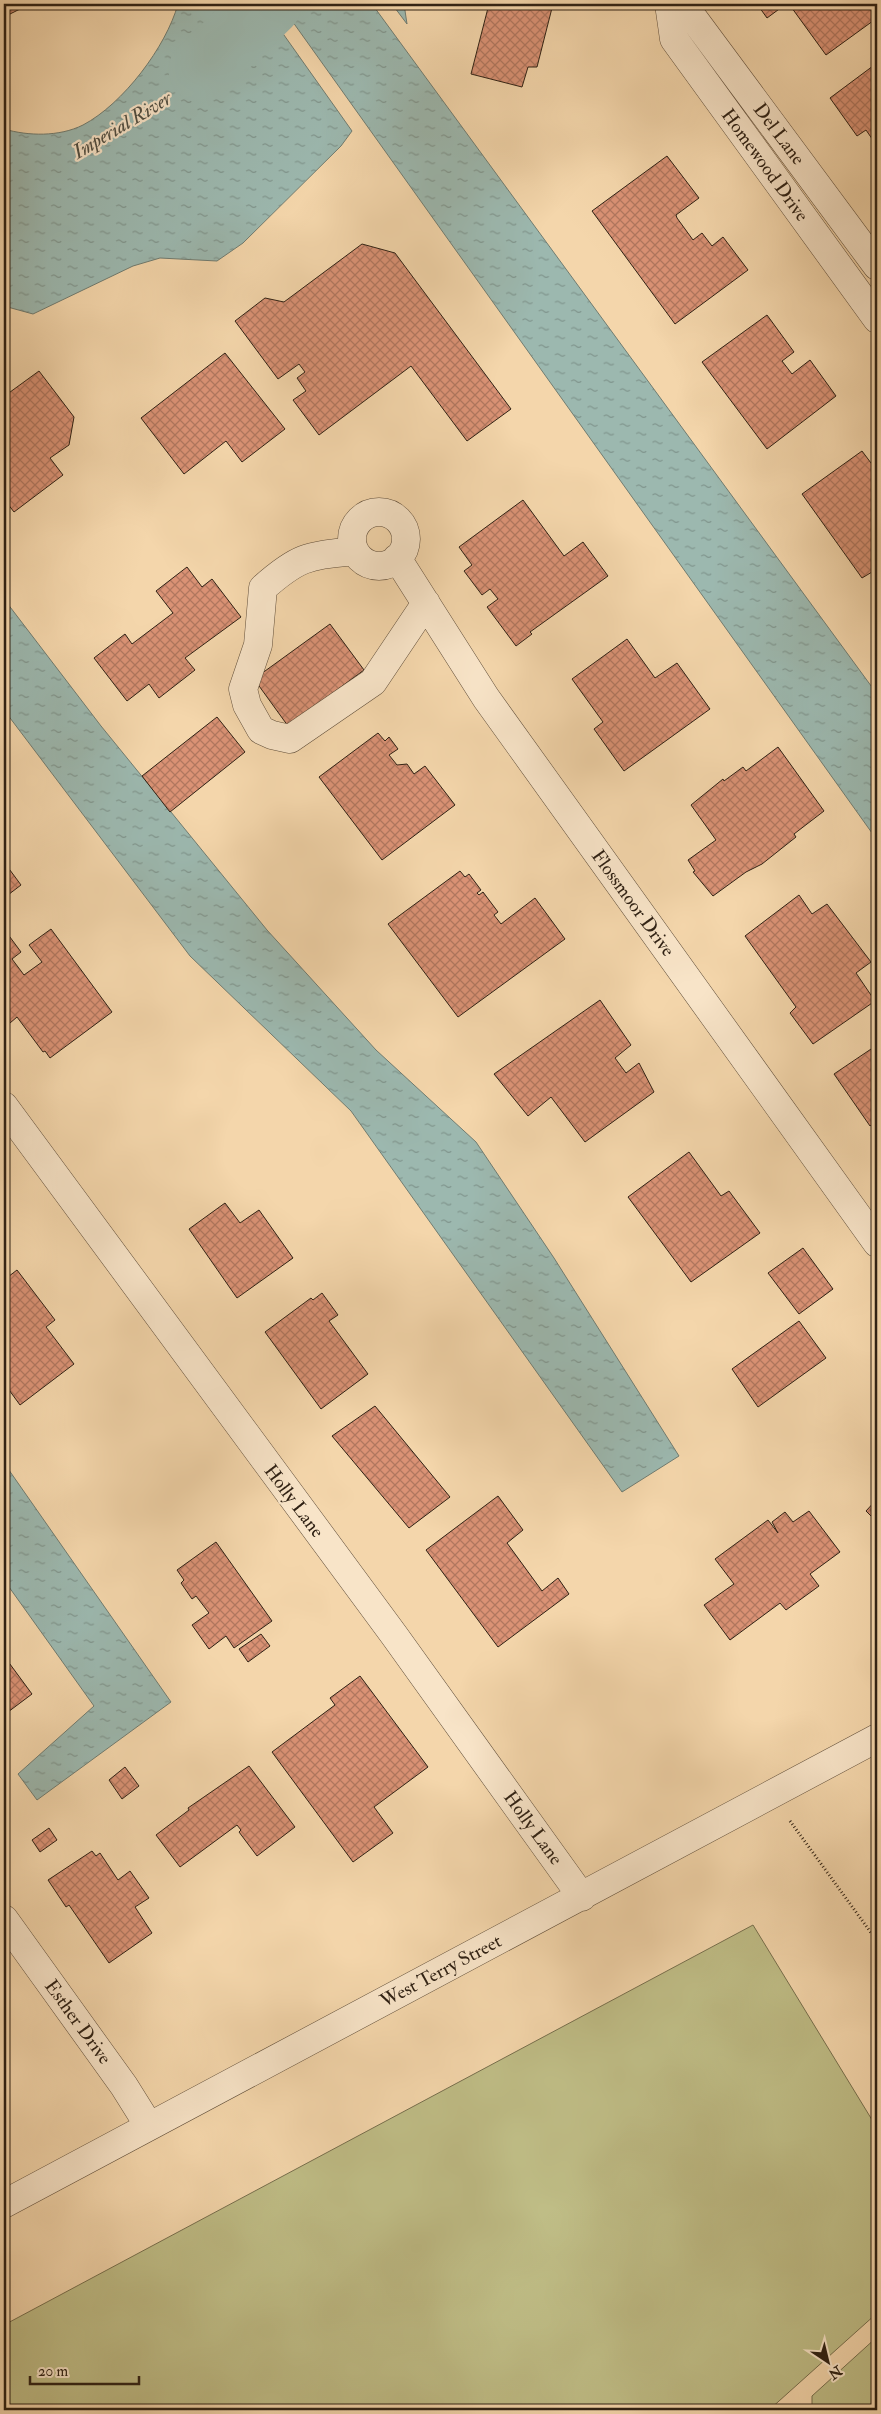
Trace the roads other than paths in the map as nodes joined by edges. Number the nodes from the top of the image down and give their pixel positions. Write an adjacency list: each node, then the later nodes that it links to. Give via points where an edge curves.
1 (669, 4): 4 (street, Homewood Drive, via 674,39)
2 (678, 4): 3 (street, Del Lane, via 694,19)
3 (877, 266)
4 (877, 319)
5 (354, 551): 6 (street, via 365,563 374,566 382,566); 6 (street, via 352,537 355,525 368,514 387,513 402,524 406,533 403,551); 7 (street, via 310,556 286,567 263,588 258,645 243,688 247,705 261,730 290,739 373,682)
6 (398, 558): 7 (street, Flossmoor Drive)
7 (426, 603): 9 (street, Flossmoor Drive, via 486,698)
8 (4, 1106): 11 (street, Holly Lane)
9 (877, 1243)
10 (877, 1738): 11 (street, West Terry Street)
11 (582, 1897): 13 (street, West Terry Street)
12 (4, 1919): 13 (street, Esther Drive)
13 (150, 2126): 14 (street, West Terry Street)
14 (4, 2204)

